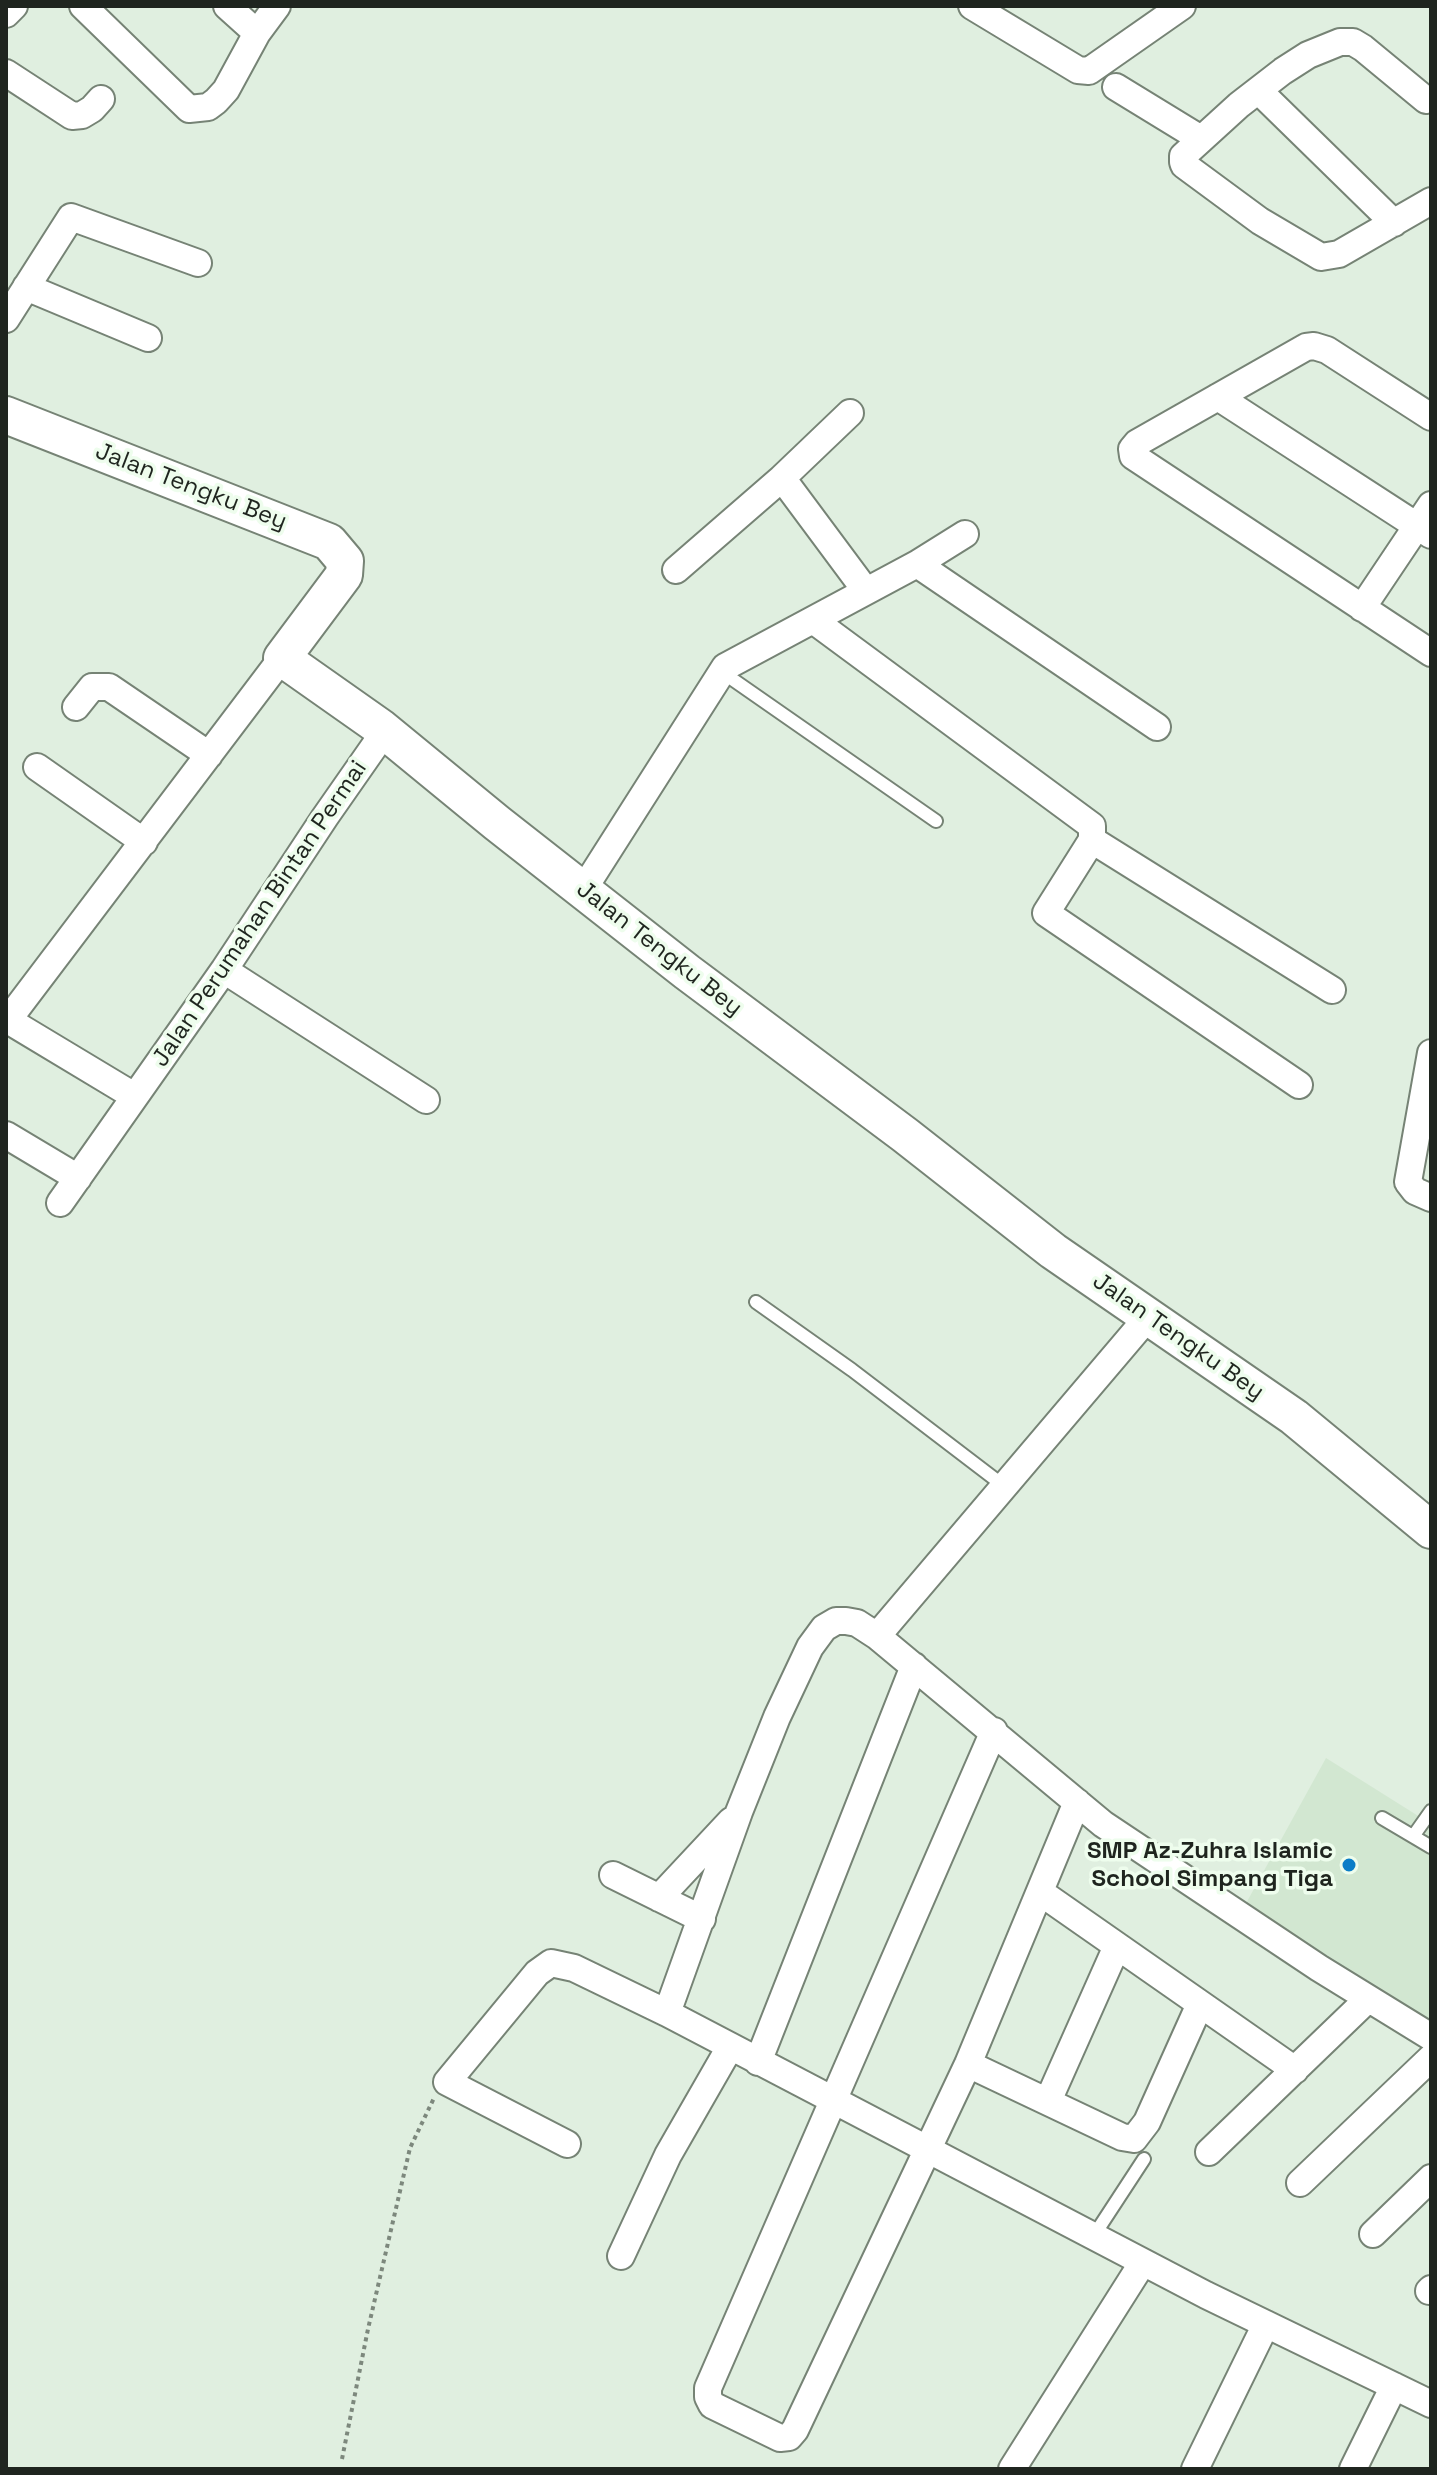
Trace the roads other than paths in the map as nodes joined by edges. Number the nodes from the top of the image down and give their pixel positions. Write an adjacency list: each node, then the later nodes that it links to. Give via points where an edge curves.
1 (14, 6): 7 (street)
2 (83, 6): 8 (street, via 189,109 208,107 226,90)
3 (227, 6): 8 (street)
4 (277, 6): 8 (street)
5 (972, 6): 6 (street, via 1078,70 1089,71)
6 (1171, 8)
7 (6, 14)
8 (257, 33)
9 (6, 73): 12 (street, via 72,116 82,115)
10 (1116, 87): 14 (street)
11 (1260, 92): 13 (street, via 1308,55 1347,41); 14 (street); 16 (street)
12 (101, 99)
13 (1429, 99)
14 (1201, 139): 16 (street, via 1183,156 1184,165 1260,221 1321,257 1339,254)
15 (1431, 201): 16 (street)
16 (1394, 223)
17 (198, 263): 18 (street, via 75,216)
18 (26, 287): 19 (street); 20 (street)
19 (6, 319)
20 (148, 338)
21 (1218, 397): 24 (street, via 1306,347 1320,346); 26 (street); 31 (street, via 1137,443 1133,456)
22 (850, 413): 25 (street)
23 (6, 415): 34 (main road, Jalan Tengku Bey, via 329,542 345,561 344,575)
24 (1431, 417)
25 (782, 478): 29 (street); 30 (street)
26 (1426, 522): 31 (street)
27 (965, 534): 28 (street)
28 (917, 564): 30 (street); 37 (street)
29 (676, 570)
30 (866, 591): 32 (street)
31 (1362, 608): 33 (street)
32 (813, 620): 35 (street); 42 (street, via 1092,826)
33 (1431, 653)
34 (282, 658): 38 (main road, Jalan Tengku Bey); 39 (street)
35 (722, 672): 41 (lane); 44 (street)
36 (76, 707): 39 (street, via 92,687 109,687)
37 (1157, 727)
38 (385, 731): 44 (main road, Jalan Tengku Bey); 45 (street, Jalan Perumahan Bintan Permai)
39 (209, 755): 43 (street)
40 (37, 767): 43 (street)
41 (936, 821)
42 (1092, 840): 46 (street); 49 (street, via 1046,913)
43 (144, 842): 47 (street)
44 (583, 890): 57 (main road, Jalan Tengku Bey, via 1053,1251)
45 (224, 970): 50 (street, Jalan Perumahan Bintan Permai); 51 (street)
46 (1332, 990)
47 (7, 1020): 50 (street)
48 (1431, 1053): 54 (street, via 1408,1176 1410,1187)
49 (1299, 1085)
50 (134, 1096): 53 (street, Jalan Perumahan Bintan Permai)
51 (426, 1100)
52 (6, 1135): 53 (street)
53 (78, 1178): 55 (street, Jalan Perumahan Bintan Permai)
54 (1431, 1198)
55 (60, 1203)
56 (756, 1302): 58 (lane)
57 (1148, 1317): 58 (street); 59 (main road, Jalan Tengku Bey, via 1294,1417)
58 (1004, 1486): 60 (street)
59 (1431, 1530)
60 (877, 1636): 61 (street); 65 (street, via 846,1621 824,1628 777,1717)
61 (914, 1666): 62 (street); 80 (street)
62 (994, 1731): 63 (street); 84 (street)
63 (1077, 1802): 70 (street); 74 (street, via 1182,1879)
64 (1431, 1811): 67 (lane)
65 (739, 1812): 71 (street); 72 (street)
66 (1382, 1818): 67 (lane)
67 (1414, 1835): 68 (lane)
68 (1431, 1847)
69 (613, 1875): 71 (street)
70 (1040, 1892): 73 (street); 81 (street)
71 (659, 1898): 72 (street)
72 (702, 1919): 76 (street)
73 (1117, 1946): 75 (street); 83 (street)
74 (1368, 1999): 77 (street); 82 (street)
75 (1200, 2004): 82 (street); 83 (street, via 1147,2122 1134,2139)
76 (667, 2013): 78 (street); 85 (street, via 574,1968 551,1963 447,2082)
77 (1431, 2037)
78 (730, 2047): 80 (street); 93 (street, via 668,2155)
79 (1431, 2058): 90 (street)
80 (758, 2062): 84 (street)
81 (968, 2064): 83 (street); 86 (street)
82 (1295, 2070): 87 (street)
83 (1048, 2101)
84 (834, 2102): 86 (street); 86 (street, via 708,2388 712,2405 780,2438 795,2430)
85 (567, 2144)
86 (926, 2150): 92 (street)
87 (1209, 2152)
88 (1144, 2159): 92 (lane)
89 (1431, 2178): 91 (street)
90 (1300, 2183)
91 (1373, 2234)
92 (1093, 2237): 94 (street)
93 (621, 2256)
94 (1143, 2262): 95 (street); 98 (street)
95 (1266, 2324): 96 (street); 99 (street)
96 (1394, 2386): 97 (street); 100 (street)
97 (1431, 2404)
98 (1012, 2469)
99 (1195, 2469)
100 (1353, 2469)

